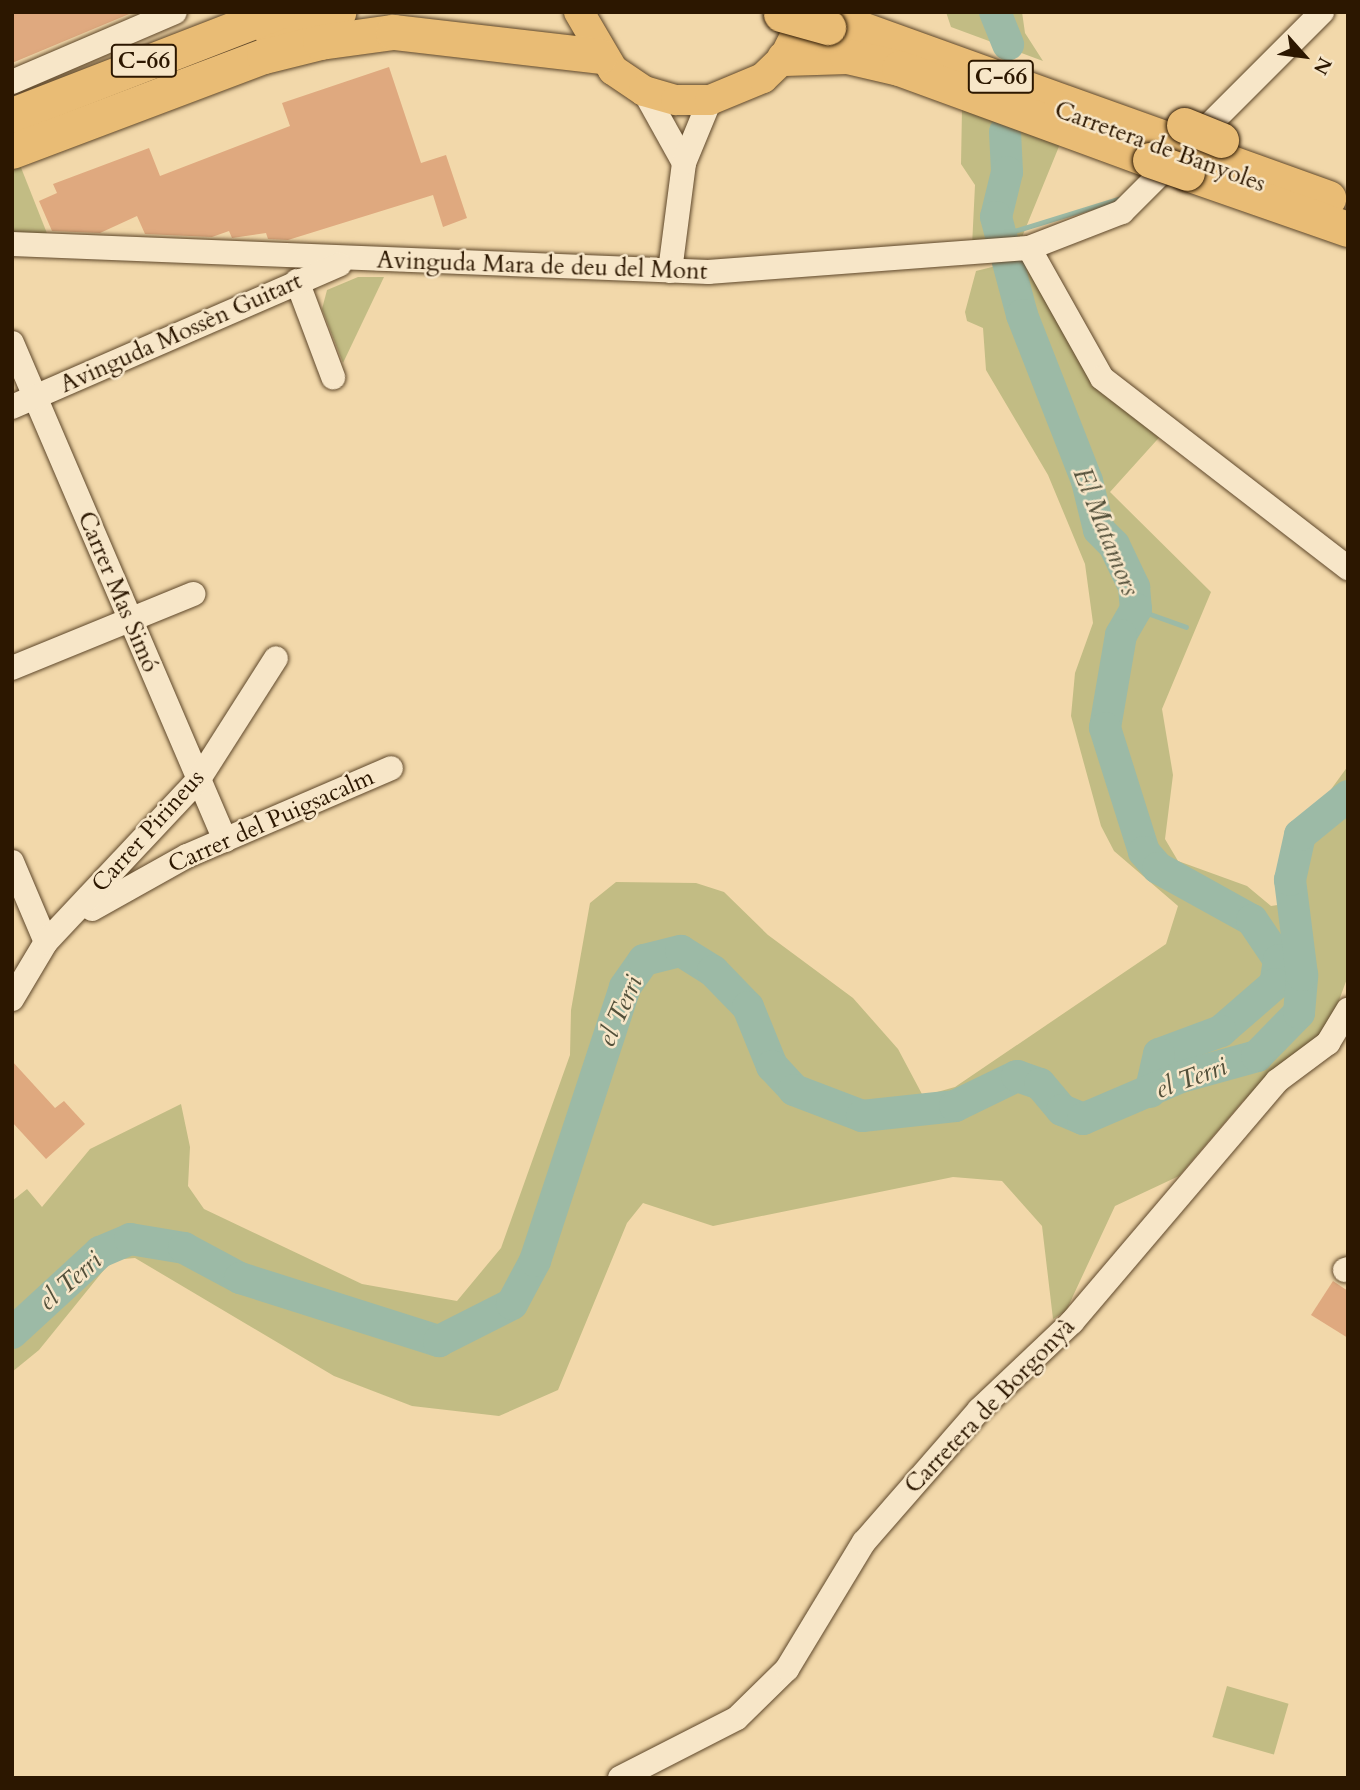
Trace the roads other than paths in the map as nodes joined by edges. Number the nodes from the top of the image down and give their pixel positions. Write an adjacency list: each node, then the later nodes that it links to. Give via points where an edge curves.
1 (175, 12): 11 (street)
2 (213, 12): 13 (highway)
3 (277, 12): 15 (highway, C-66)
4 (338, 12): 16 (highway, C-66, via 206,52)
5 (579, 12): 9 (main road)
6 (883, 12): 17 (highway)
7 (1322, 12): 26 (street, Avinguda Mara de deu del Mont, via 1122,212)
8 (806, 16): 10 (main road); 17 (highway, C-66)
9 (600, 56): 12 (main road); 18 (highway, via 393,32 320,42 264,56)
10 (784, 58): 14 (main road, via 746,87); 17 (highway, via 847,56)
11 (12, 82)
12 (644, 91): 14 (main road); 20 (street)
13 (12, 99)
14 (710, 100): 20 (street)
15 (12, 115)
16 (12, 134)
17 (1167, 143): 19 (highway, C-66)
18 (12, 152)
19 (1203, 157): 21 (highway); 22 (highway, C-66); 23 (highway, Carretera de Banyoles / C-66); 24 (highway)
20 (684, 163): 28 (street)
21 (1348, 196)
22 (1348, 205)
23 (1348, 216)
24 (1348, 229)
25 (12, 244): 27 (street, Avinguda Mara de deu del Mont)
26 (1024, 248): 28 (street, Avinguda Mara de deu del Mont); 33 (street, via 1102,378)
27 (350, 261): 28 (street, Avinguda Mara de deu del Mont, via 559,261); 29 (street, Avinguda Mossèn Guitart)
28 (670, 271)
29 (297, 281): 31 (street); 32 (street, Avinguda Mossèn Guitart)
30 (12, 343): 32 (street, Carrer Mas Simó)
31 (333, 377)
32 (23, 402): 35 (street, Carrer Mas Simó)
33 (1348, 568)
34 (193, 594): 35 (street)
35 (127, 616): 37 (street); 39 (street, Carrer Mas Simó)
36 (276, 658): 39 (street, Carrer Pirineus)
37 (12, 668)
38 (391, 768): 40 (street, Carrer del Puigsacalm)
39 (199, 779): 40 (street, Carrer Mas Simó); 42 (street, Carrer Pirineus)
40 (225, 840): 42 (street, Carrer del Puigsacalm, via 115,892)
41 (12, 862): 42 (street)
42 (46, 942): 43 (street, Carrer Pirineus)
43 (12, 999)
44 (1348, 1010): 45 (street, Carretera de Borgonyà, via 1328,1043 1278,1081 1072,1321 979,1410 864,1542 787,1669 737,1717)
45 (620, 1778)

